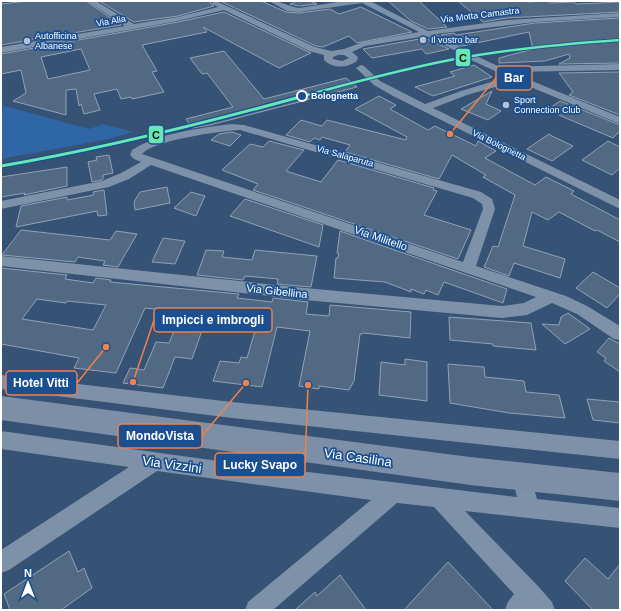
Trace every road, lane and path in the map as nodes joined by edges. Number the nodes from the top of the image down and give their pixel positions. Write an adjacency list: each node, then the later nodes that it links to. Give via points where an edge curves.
1 (91, 1): 8 (street)
2 (211, 1): 6 (street)
3 (273, 1): 4 (street, via 290,9 302,10)
4 (360, 1)
5 (364, 1): 9 (street)
6 (224, 8): 8 (street, Via Alia); 12 (street, via 312,49)
7 (620, 15): 9 (street, Via Motta Camastra, via 515,21)
8 (133, 27): 11 (street, Via Alia)
9 (427, 32): 10 (street); 13 (street, Via Motta Camastra, via 356,47)
10 (458, 49)
11 (1, 50)
12 (330, 54): 13 (street); 15 (street, Via Bolognetta, via 328,58 332,62)
13 (350, 54): 15 (street, via 353,61); 17 (street, Via Bolognetta, via 359,62)
14 (474, 58): 18 (street)
15 (346, 63): 17 (street, Via Bolognetta)
16 (620, 67): 18 (street)
17 (361, 68): 20 (street, Via Bolognetta, via 386,88)
18 (495, 69): 19 (street)
19 (516, 78): 20 (street, via 464,93); 21 (street)
20 (425, 108): 25 (street, Via Bolognetta)
21 (620, 121)
22 (136, 155): 23 (street, Via Militello); 27 (street, Via Salaparuta, via 136,151 147,145 220,128 240,127 473,193 486,200 489,207)
23 (150, 161): 24 (street, via 105,184); 27 (street, Via Militello)
24 (1, 205)
25 (620, 205)
26 (1, 261): 28 (street, Via Gibellina, via 502,312 527,309)
27 (468, 268): 28 (street, Via Militello)
28 (551, 296): 29 (street, Via Militello, via 582,310)
29 (620, 334)
30 (1, 382): 33 (street, via 440,433)
31 (1, 408): 35 (main road, Via Casilina)
32 (1, 440): 34 (street, Via Vizzini)
33 (620, 450)
34 (154, 462): 37 (street, Via Vizzini); 41 (street)
35 (522, 477): 36 (main road, Via Casilina); 39 (street)
36 (620, 487)
37 (394, 493): 38 (street, Via Vizzini); 43 (street)
38 (439, 498): 39 (street, Via Vizzini); 42 (street)
39 (530, 509): 40 (street)
40 (620, 518)
41 (1, 562)
42 (522, 602): 44 (street)
43 (256, 610)
44 (544, 610)

